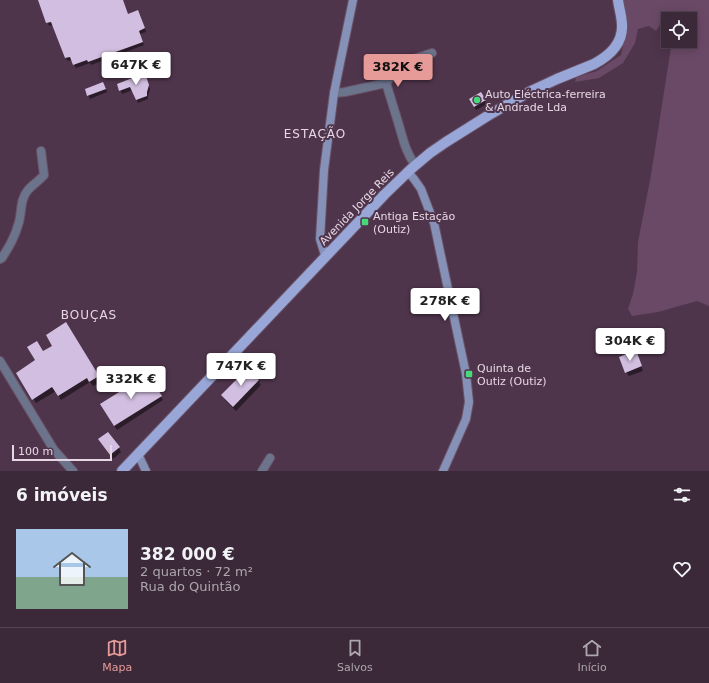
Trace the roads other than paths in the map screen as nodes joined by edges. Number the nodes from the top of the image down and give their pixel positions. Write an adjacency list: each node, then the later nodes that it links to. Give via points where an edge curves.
1 (354, 0): 5 (street)
2 (618, 0): 7 (main road, Avenida Jorge Reis, via 622,20 621,32 615,47 607,56 519,97 446,142)
3 (432, 53): 4 (street, via 411,60 395,72)
4 (386, 83): 5 (street); 7 (street)
5 (334, 93): 8 (street, via 324,170 320,239)
6 (41, 151): 9 (street, via 44,175 28,190 22,202 13,241)
7 (412, 168): 8 (main road, Avenida Jorge Reis); 18 (street, via 414,179 421,188 434,223 466,374 469,402 466,419)
8 (327, 255): 12 (main road, Avenida Jorge Reis)
9 (0, 259)
10 (0, 361): 11 (street)
11 (2, 370): 16 (street, via 54,450)
12 (138, 454): 14 (main road, Avenida Jorge Reis); 15 (street)
13 (270, 458): 17 (street)
14 (125, 468): 15 (street)
15 (145, 470)
16 (73, 471)
17 (262, 471)
18 (443, 471)

